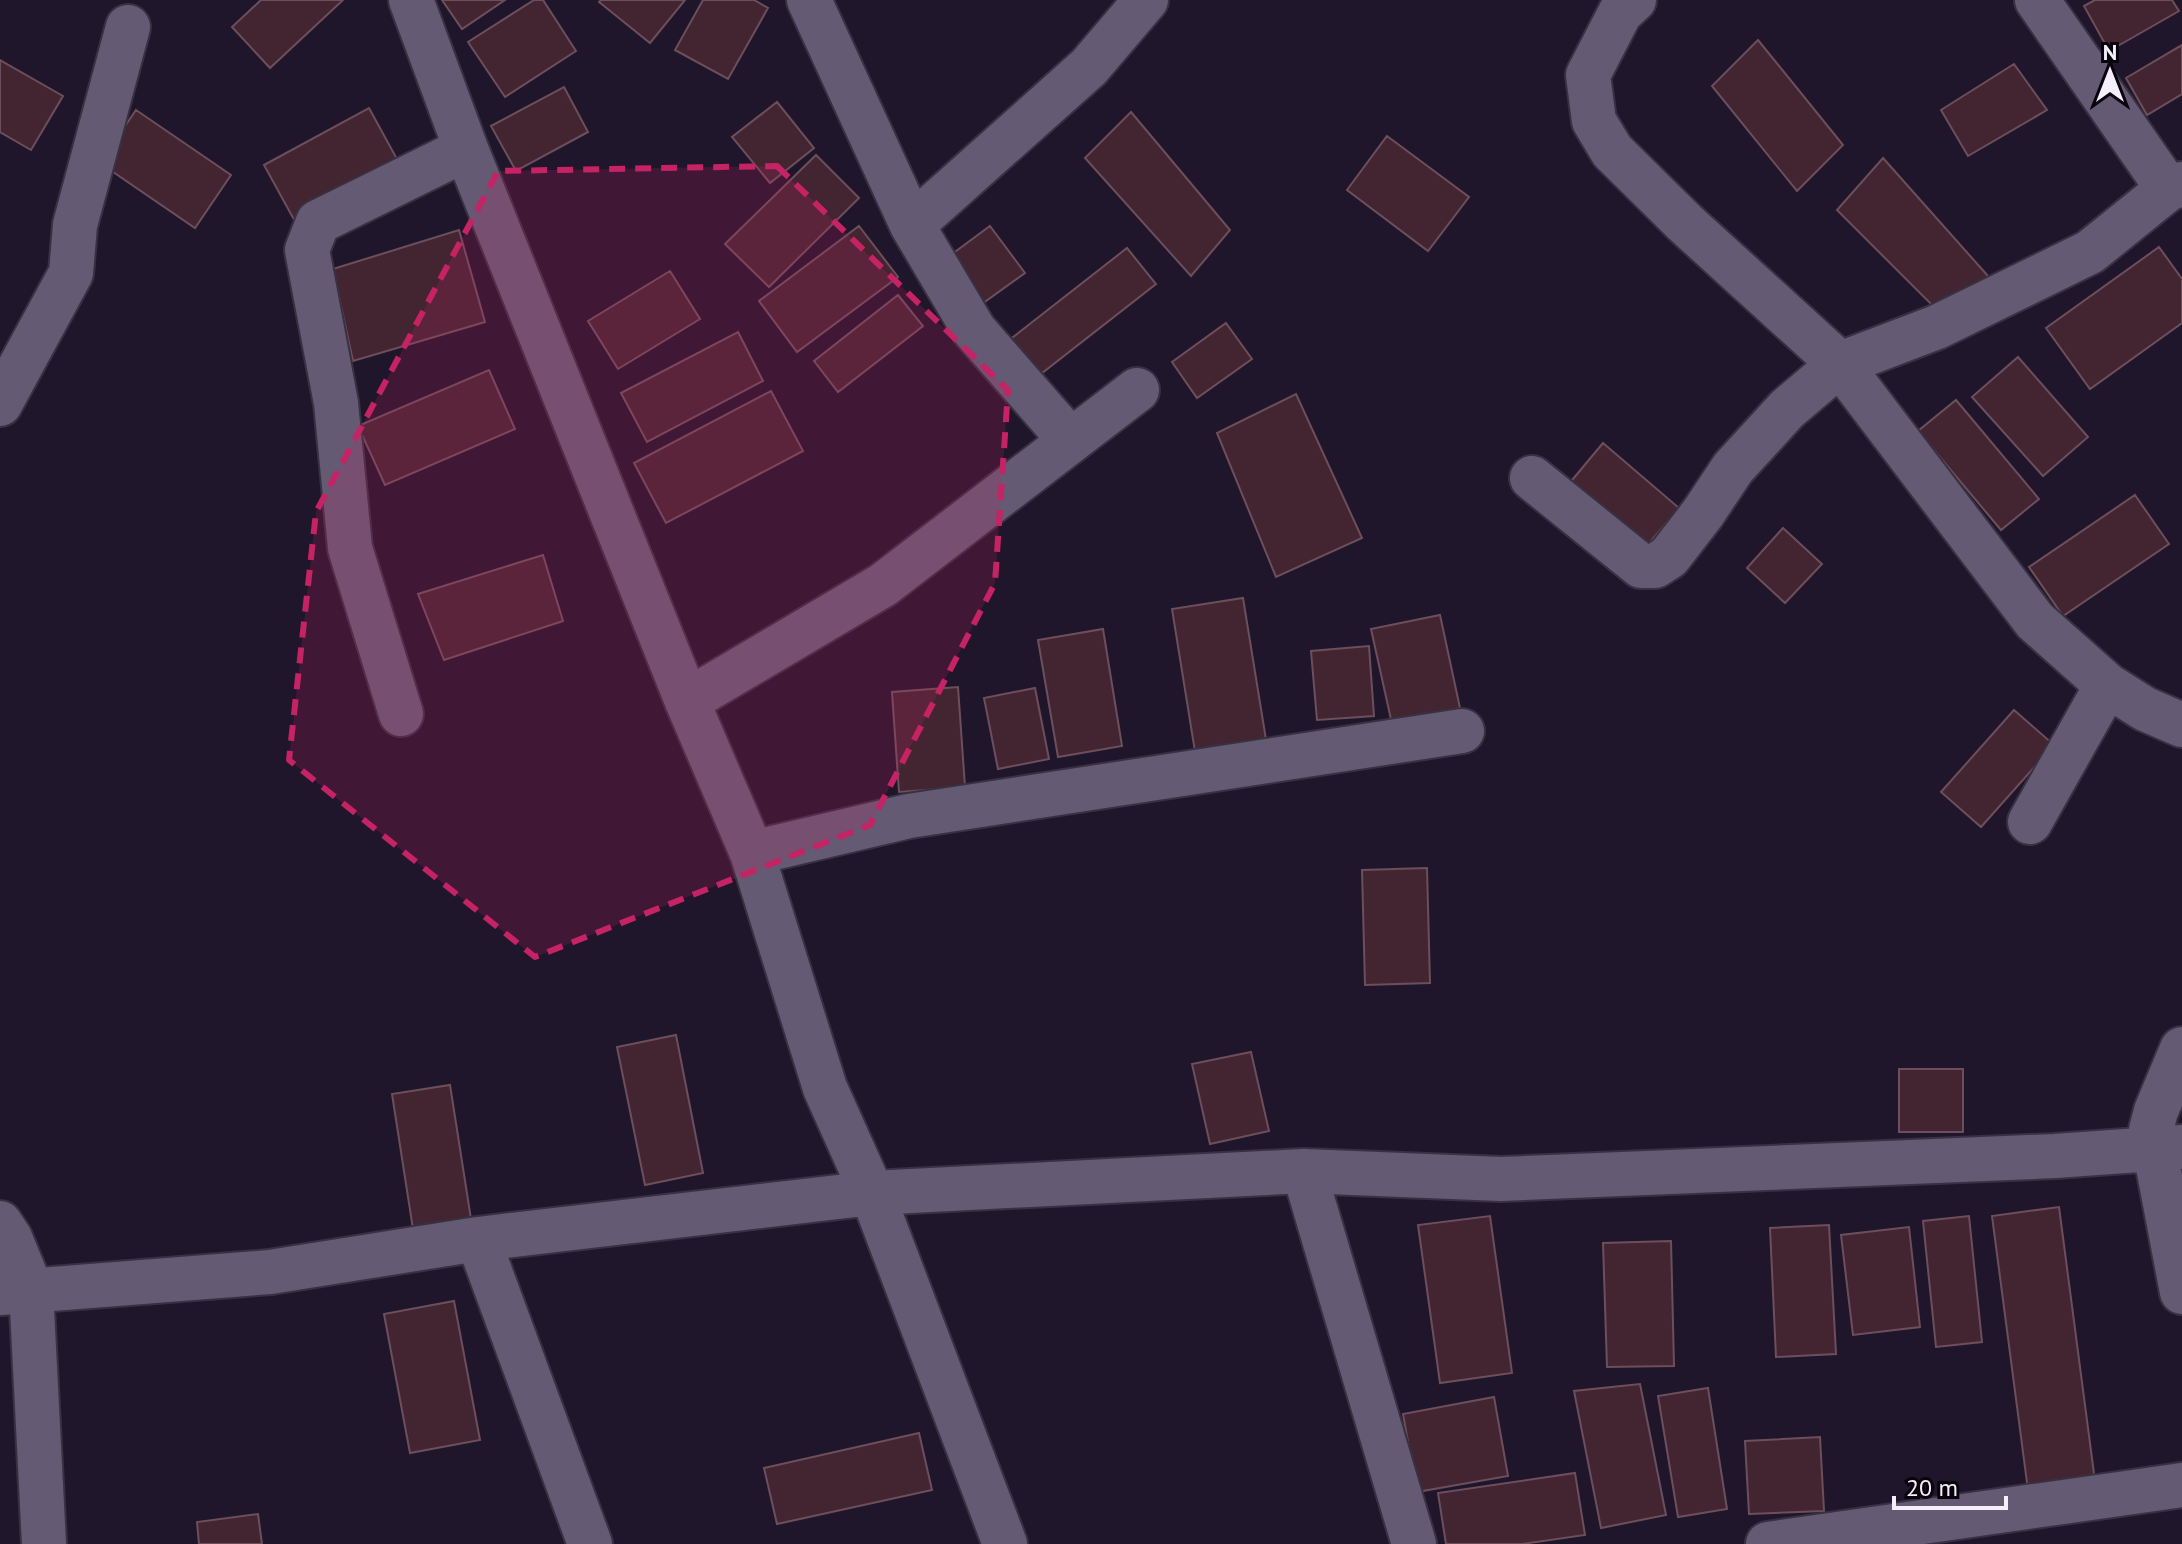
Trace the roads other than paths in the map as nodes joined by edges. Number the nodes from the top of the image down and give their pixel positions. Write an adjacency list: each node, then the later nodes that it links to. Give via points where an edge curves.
1 (411, 0): 7 (street)
2 (809, 0): 9 (street)
3 (1146, 0): 9 (street, via 1089,67)
4 (1634, 0): 10 (street, via 1620,13 1588,75 1594,121 1612,151)
5 (2037, 0): 8 (street)
6 (128, 27): 12 (street, via 75,225 71,273)
7 (466, 149): 16 (street); 17 (street, via 318,222 307,250 336,403 350,548)
8 (2175, 186): 10 (street, via 2090,252 1937,327)
9 (912, 225): 13 (street, via 974,330)
10 (1840, 364): 14 (street, via 1787,409 1742,458 1669,557 1655,566 1641,566); 15 (street, via 2035,621)
11 (1137, 390): 13 (street)
12 (0, 404)
13 (1070, 440): 16 (street, via 883,585)
14 (1532, 478)
15 (2107, 685): 18 (street); 20 (street)
16 (687, 701): 21 (street)
17 (401, 714)
18 (2182, 725)
19 (1462, 731): 21 (street, via 909,816)
20 (2030, 822)
21 (752, 853): 25 (street, via 825,1088)
22 (2182, 1049): 23 (street, via 2151,1130)
23 (2168, 1148): 24 (street, via 1501,1179); 29 (street)
24 (1304, 1171): 25 (street); 34 (street)
25 (872, 1193): 27 (street); 33 (street)
26 (0, 1223): 28 (street, via 10,1238)
27 (478, 1239): 28 (street, via 270,1272); 32 (street)
28 (16, 1291): 31 (street)
29 (2182, 1292)
30 (2182, 1485): 35 (street)
31 (44, 1544)
32 (590, 1544)
33 (1005, 1544)
34 (1414, 1544)
35 (1768, 1544)

